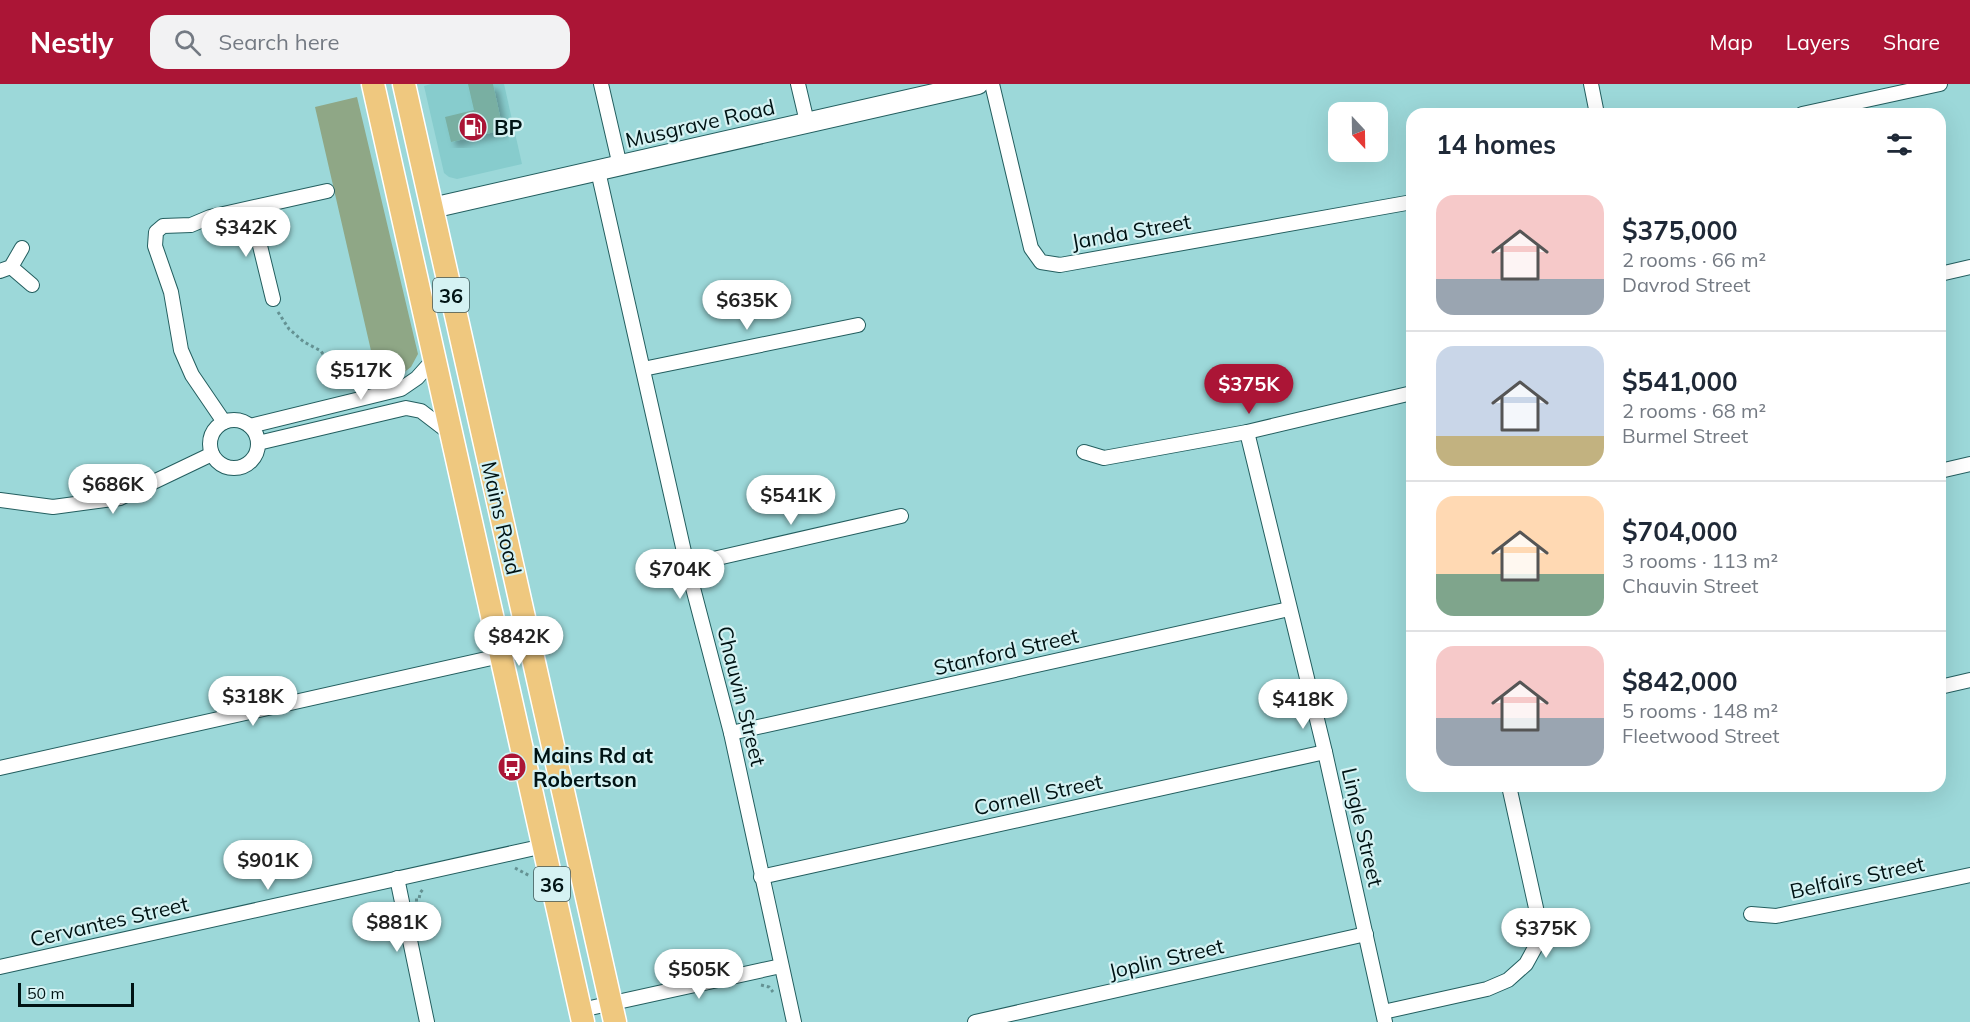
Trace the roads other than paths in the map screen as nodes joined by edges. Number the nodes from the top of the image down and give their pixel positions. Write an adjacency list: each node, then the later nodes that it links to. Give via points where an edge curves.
1 (373, 84): 27 (main road, Mains Road / 36)
2 (404, 84): 16 (main road, Mains Road / 36)
3 (601, 84): 12 (street)
4 (798, 84): 11 (street)
5 (978, 84): 11 (street, Musgrave Road)
6 (992, 84): 15 (street, Janda Street, via 1031,248 1041,262 1060,264)
7 (1591, 84): 9 (street)
8 (1940, 84): 10 (street)
9 (1597, 108)
10 (1830, 108)
11 (807, 122): 12 (street, Musgrave Road)
12 (620, 166): 13 (street, Musgrave Road)
13 (598, 171): 16 (street, Musgrave Road); 28 (street, Chauvin Street)
14 (327, 190): 17 (street)
15 (1406, 202)
16 (432, 208): 43 (main road, Mains Road / 36)
17 (250, 209): 18 (street); 19 (street)
18 (226, 214): 19 (street, via 232,227 240,231); 30 (street, via 190,225 163,226 156,232 181,350 192,375)
19 (255, 228): 25 (street)
20 (22, 248): 22 (street)
21 (1970, 267): 23 (street)
22 (6, 269): 24 (street)
23 (1946, 273)
24 (32, 285)
25 (273, 299)
26 (858, 325): 28 (street)
27 (434, 359): 31 (street, via 417,378 401,388); 33 (main road, Mains Road / 36)
28 (644, 369): 41 (street, Chauvin Street)
29 (1406, 394): 32 (street)
30 (224, 422): 31 (street, via 242,421); 36 (street, via 210,437)
31 (250, 426): 34 (street)
32 (1247, 432): 35 (street, via 1104,458); 42 (street, Lingle Street)
33 (451, 435): 34 (street, via 421,411 406,408); 44 (main road, Mains Road / 36)
34 (258, 443): 36 (street, via 253,458 239,467 223,465)
35 (1084, 452)
36 (212, 454): 39 (street, via 120,498 53,507)
37 (1970, 464): 38 (street)
38 (1946, 470)
39 (0, 500)
40 (901, 516): 41 (street)
41 (687, 566): 47 (street, Chauvin Street)
42 (1289, 609): 47 (street, Stanford Street); 48 (street, Lingle Street)
43 (531, 649): 44 (street); 59 (main road, Mains Road / 36)
44 (501, 655): 49 (street); 51 (main road, Mains Road / 36)
45 (1970, 680): 46 (street)
46 (1946, 686)
47 (731, 733): 53 (street, Chauvin Street)
48 (1324, 752): 53 (street, Cornell Street); 56 (street, Lingle Street)
49 (0, 768)
50 (1510, 792): 61 (street, via 1538,916 1537,944 1526,964 1508,980 1487,989)
51 (544, 846): 54 (street, Cervantes Street); 60 (main road, Mains Road / 36)
52 (1970, 874): 55 (street, Belfairs Street, via 1776,915)
53 (761, 877): 57 (street, Chauvin Street)
54 (397, 878): 58 (street, Cervantes Street); 62 (street)
55 (1751, 914)
56 (1365, 934): 61 (street, Lingle Street); 64 (street, Joplin Street)
57 (781, 966): 59 (street); 63 (street, Chauvin Street)
58 (0, 967)
59 (613, 1013): 60 (street)
60 (582, 1016)
61 (1384, 1017)
62 (427, 1022)
63 (794, 1022)
64 (975, 1022)

